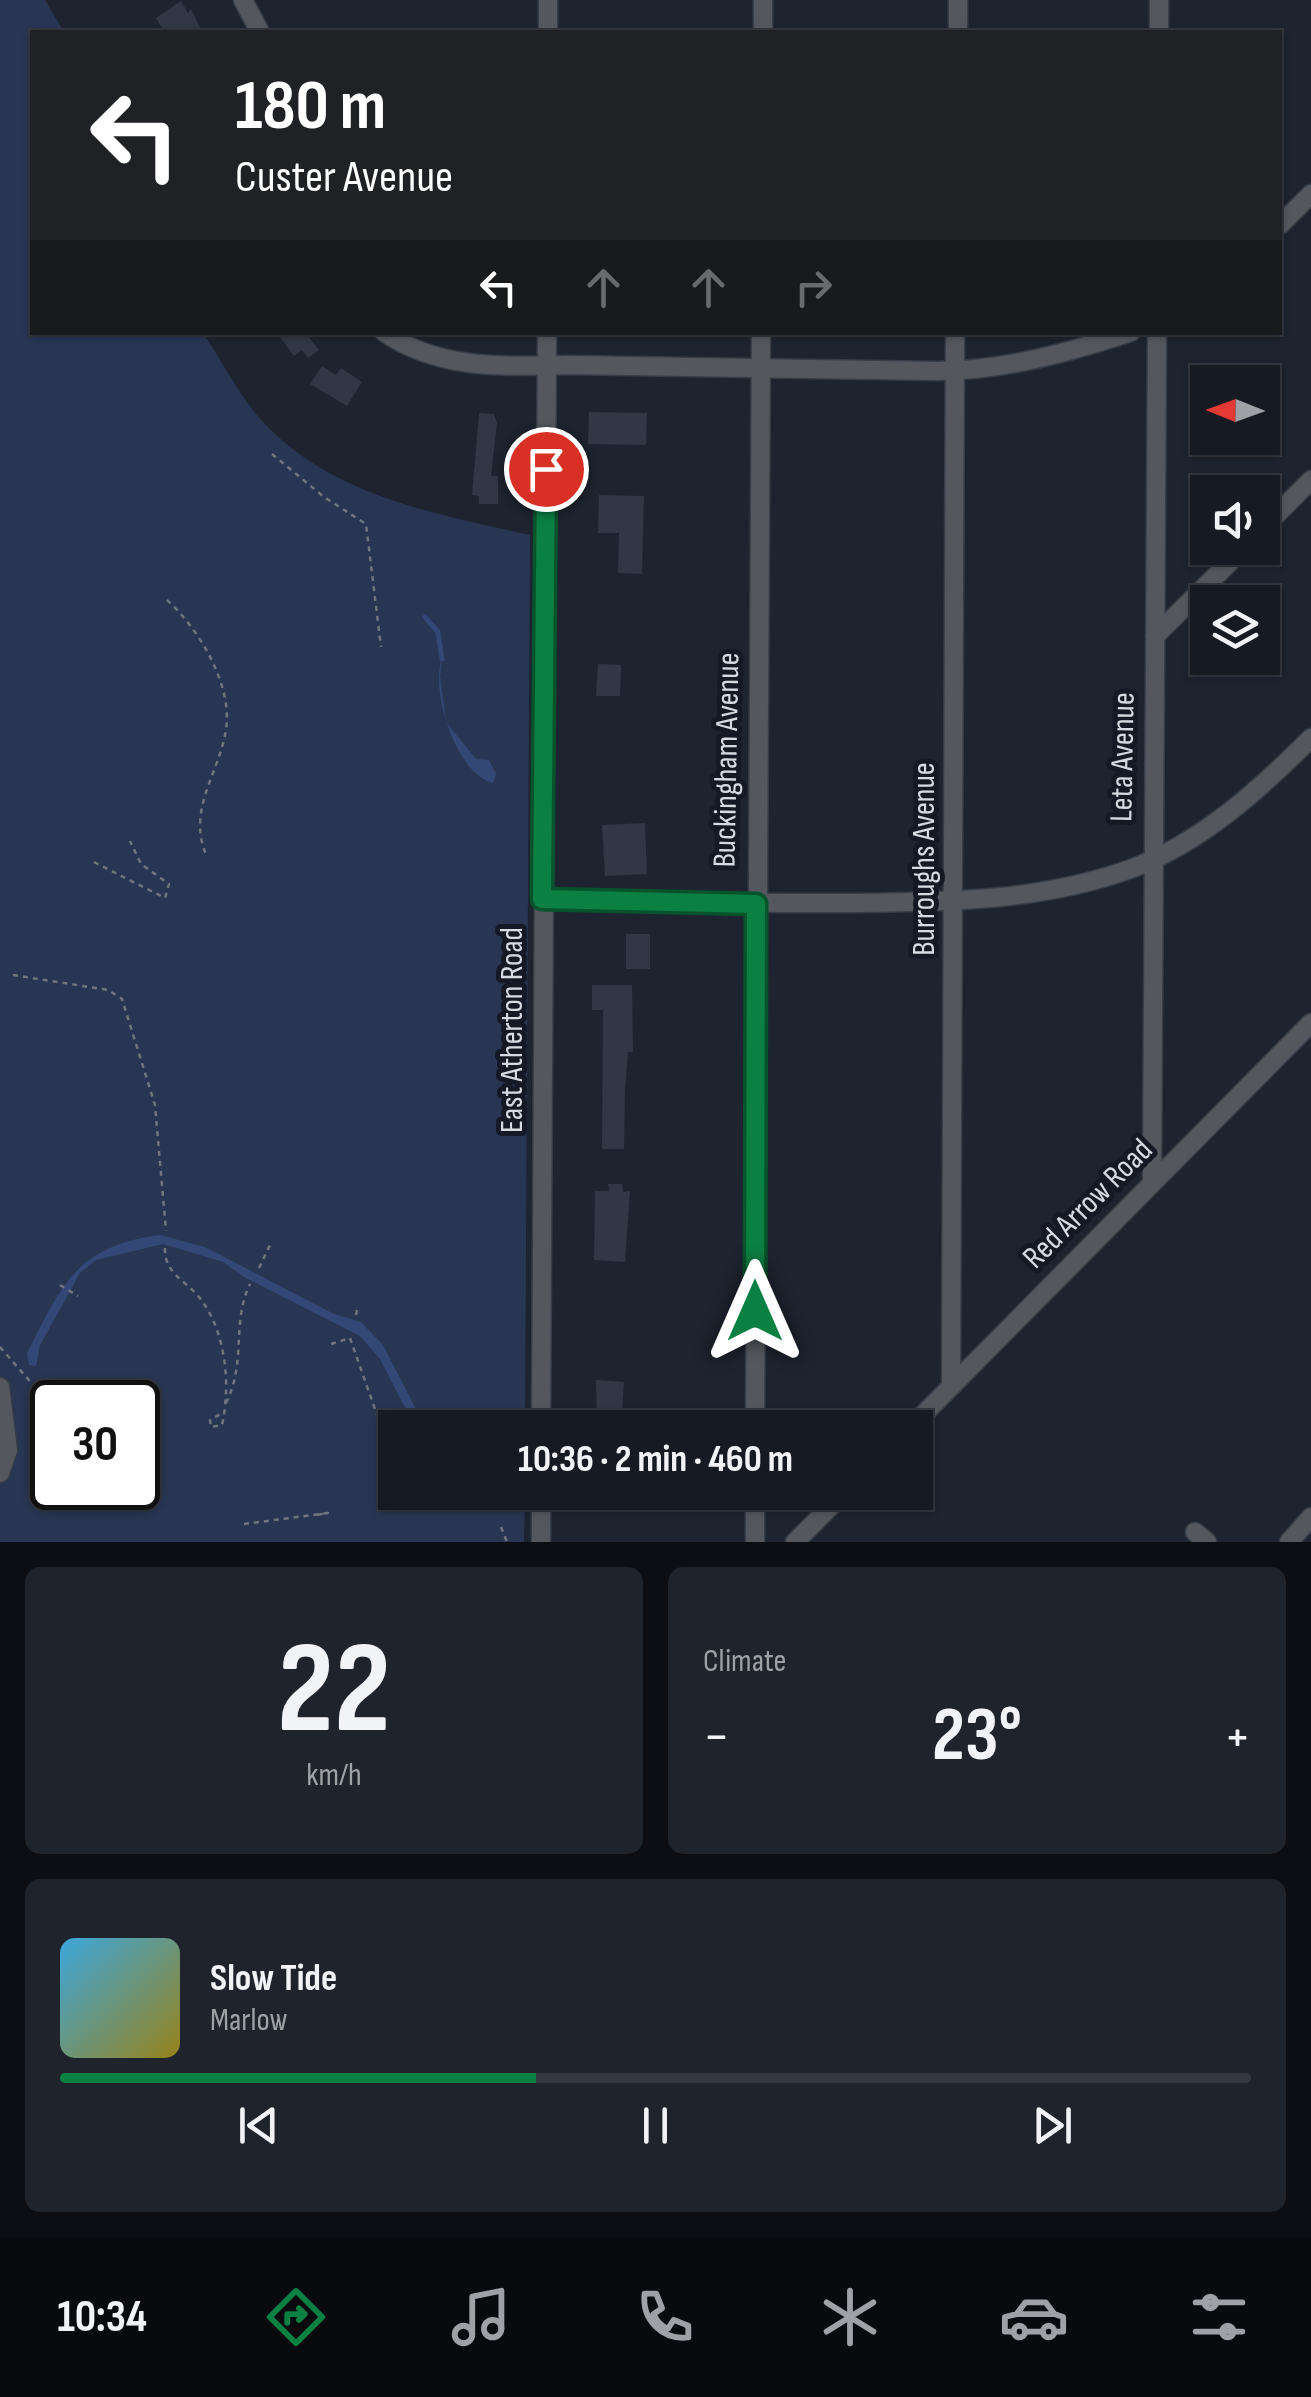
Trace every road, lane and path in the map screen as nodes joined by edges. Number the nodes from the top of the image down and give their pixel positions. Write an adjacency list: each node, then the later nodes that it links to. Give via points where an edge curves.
1 (242, 0): 6 (street)
2 (548, 0): 7 (street)
3 (763, 0): 8 (street)
4 (958, 0): 9 (street)
5 (1159, 0): 10 (street)
6 (259, 30)
7 (548, 30)
8 (763, 30)
9 (958, 30)
10 (1159, 30)
11 (1311, 194): 12 (street)
12 (1282, 223)
13 (390, 335): 19 (street, via 458,362 522,370)
14 (548, 335): 19 (street, East Atherton Road)
15 (761, 335): 20 (street, Buckingham Avenue)
16 (955, 335): 21 (street, Burroughs Avenue)
17 (1122, 335): 21 (street, via 1055,357)
18 (1157, 335): 27 (street, Leta Avenue)
19 (548, 366): 20 (street); 34 (street, East Atherton Road)
20 (761, 370): 21 (street); 36 (street, Buckingham Avenue)
21 (955, 370): 35 (street, Burroughs Avenue)
22 (272, 454): 28 (path, via 366,524)
23 (1311, 480): 24 (street)
24 (1280, 511)
25 (1227, 565): 27 (street)
26 (167, 600): 31 (path, via 199,638 220,680 226,732 200,814)
27 (1155, 636): 32 (street, Leta Avenue)
28 (381, 647)
29 (1311, 738): 32 (street, via 1252,797)
30 (130, 841): 33 (path, via 141,864 169,884 165,898)
31 (206, 857)
32 (1152, 858): 35 (street, via 1056,888); 39 (street, Leta Avenue)
33 (94, 862)
34 (542, 899): 36 (street); 53 (street, East Atherton Road)
35 (955, 902): 36 (street); 50 (street, Burroughs Avenue)
36 (756, 904): 54 (street, Buckingham Avenue)
37 (13, 975): 40 (path, via 108,990 122,999 157,1115)
38 (1311, 1023): 39 (street, Red Arrow Road)
39 (1152, 1182): 50 (street, Red Arrow Road)
40 (166, 1231)
41 (271, 1243): 43 (path)
42 (165, 1248): 52 (path, via 170,1270 201,1300 216,1328)
43 (259, 1268)
44 (250, 1284): 52 (path, via 241,1308 241,1362)
45 (60, 1285): 46 (path)
46 (78, 1296)
47 (330, 1344): 57 (path, via 350,1338)
48 (0, 1348): 49 (path)
49 (30, 1382)
50 (951, 1386): 55 (street, Red Arrow Road)
51 (0, 1387): 58 (street, via 8,1428)
52 (226, 1404): 56 (path)
53 (541, 1410)
54 (755, 1410)
55 (928, 1410)
56 (224, 1412)
57 (378, 1418)
58 (0, 1473)
59 (541, 1510): 69 (street)
60 (755, 1510): 70 (street)
61 (826, 1510): 71 (street)
62 (284, 1511): 65 (path)
63 (316, 1516): 66 (path)
64 (1311, 1518): 72 (street)
65 (286, 1520)
66 (244, 1524)
67 (501, 1527): 68 (path)
68 (507, 1542)
69 (541, 1542)
70 (755, 1542)
71 (795, 1542)
72 (1288, 1542)

